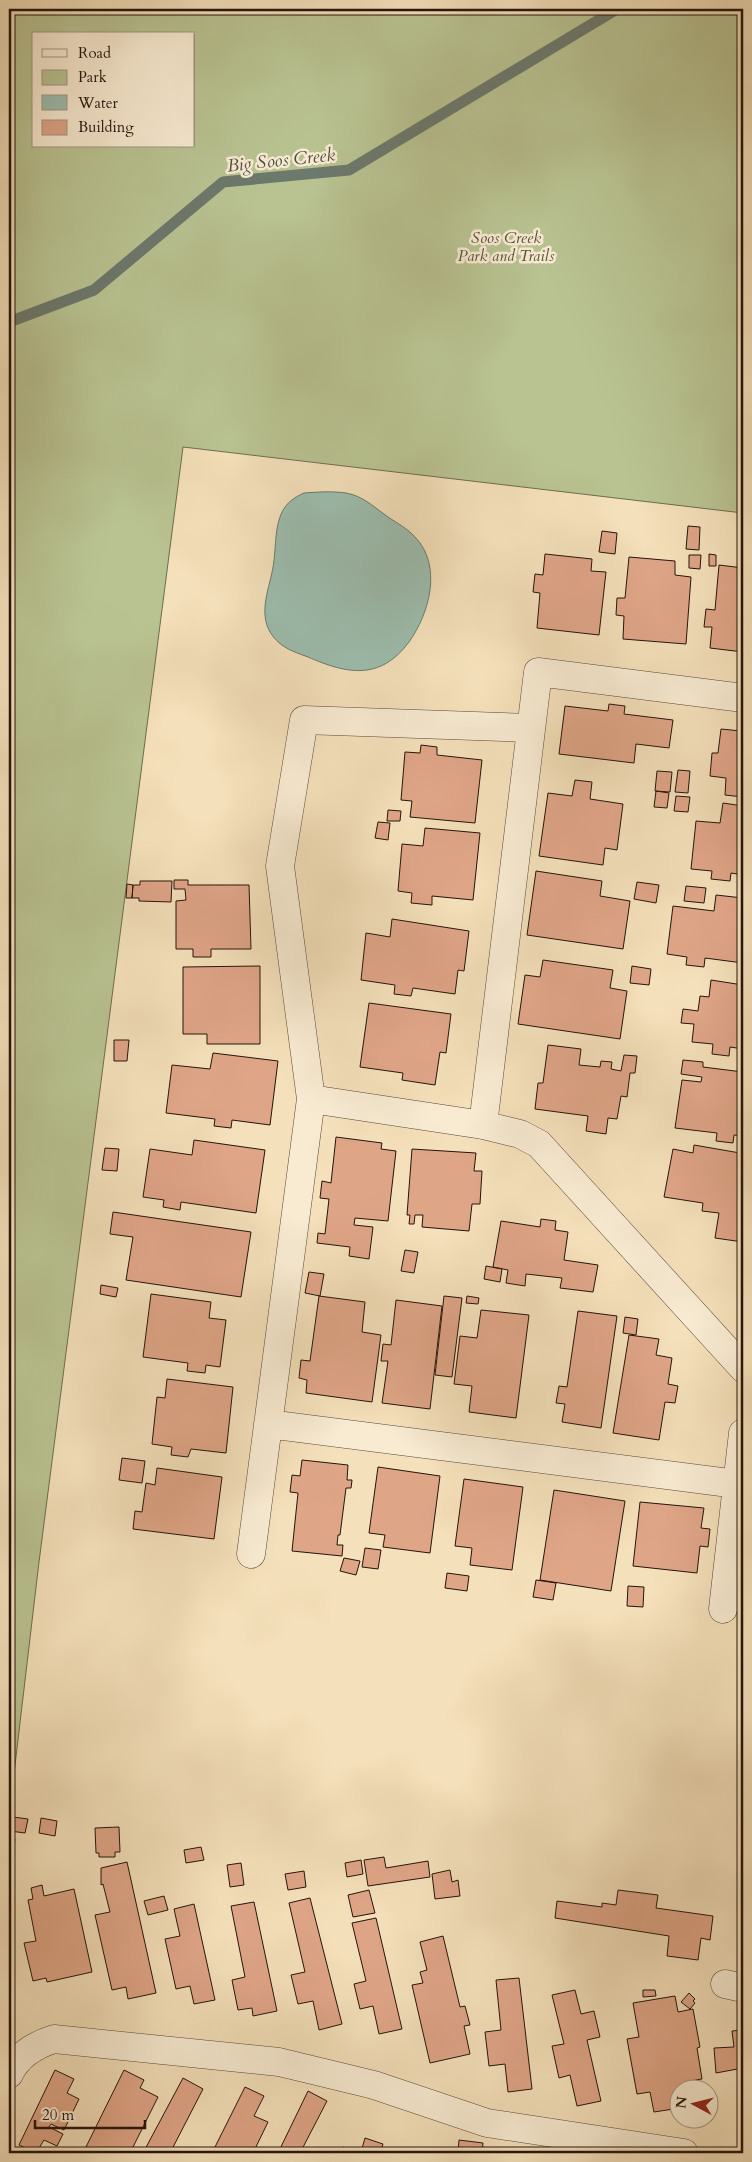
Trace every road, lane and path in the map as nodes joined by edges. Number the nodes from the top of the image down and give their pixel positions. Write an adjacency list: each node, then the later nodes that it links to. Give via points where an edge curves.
1 (743, 698): 2 (lane, via 538,672)
2 (531, 728): 3 (lane, via 304,720 280,866); 4 (lane)
3 (312, 1099): 4 (lane); 6 (lane)
4 (482, 1125): 5 (lane, via 520,1134 538,1144)
5 (743, 1368)
6 (268, 1424): 8 (lane); 9 (lane)
7 (743, 1432): 8 (lane)
8 (738, 1484): 10 (lane)
9 (251, 1554)
10 (723, 1609)
11 (9, 2074): 12 (lane, via 14,2063 37,2045 54,2039 279,2062 374,2085 487,2123)
12 (684, 2153)

